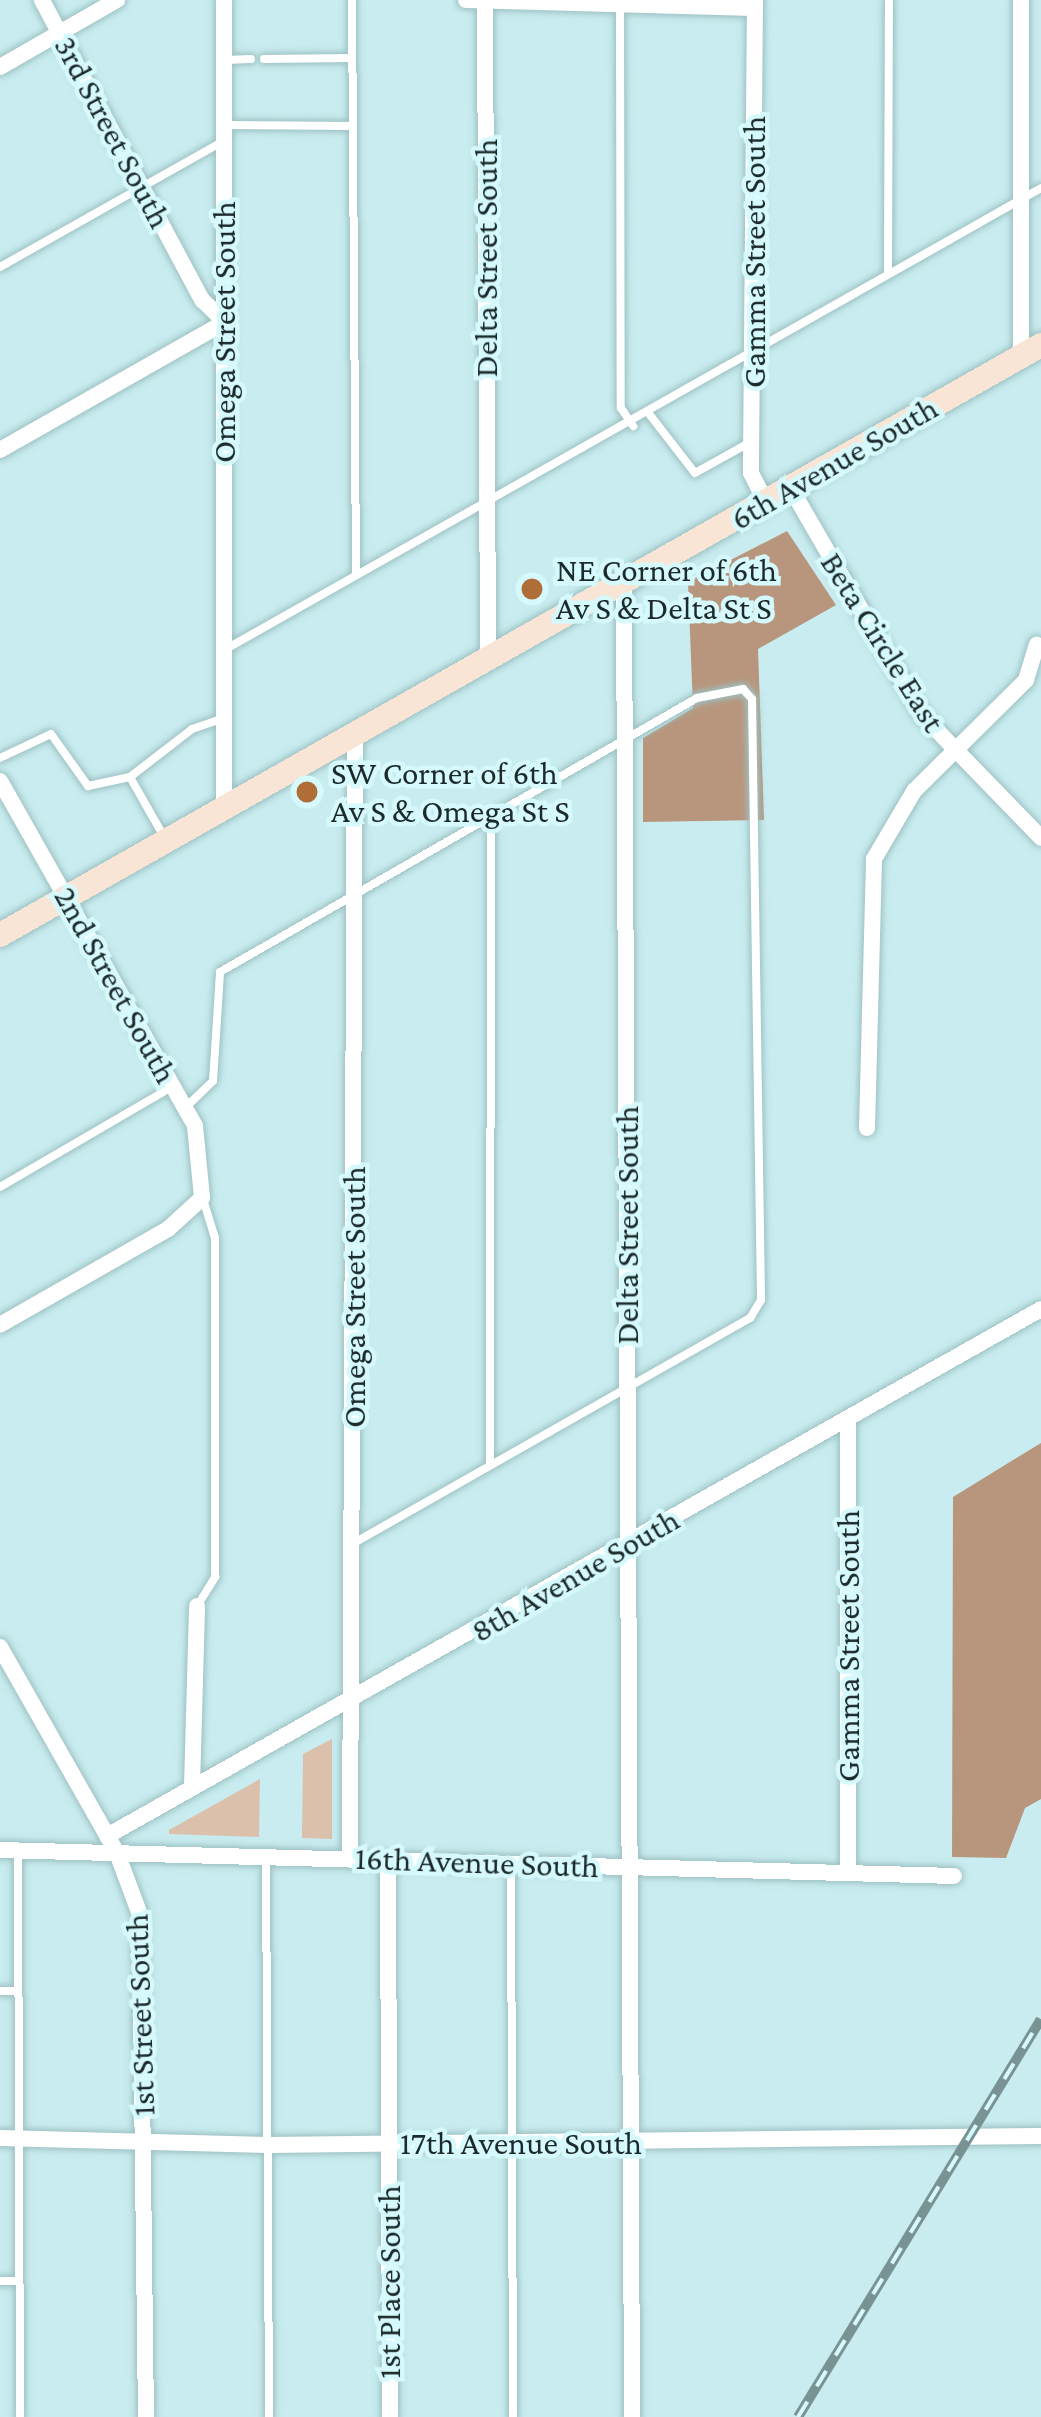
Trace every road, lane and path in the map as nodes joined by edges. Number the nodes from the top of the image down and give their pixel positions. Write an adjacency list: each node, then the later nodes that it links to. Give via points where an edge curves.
1 (42, 0): 11 (street, 3rd Street South)
2 (117, 0): 11 (street)
3 (224, 0): 15 (street, Omega Street South)
4 (352, 0): 12 (lane)
5 (466, 0): 6 (street)
6 (485, 0): 9 (street); 33 (street, Delta Street South)
7 (889, 0): 23 (lane)
8 (1022, 0): 21 (street)
9 (620, 2): 10 (street); 28 (lane, via 621,408)
10 (755, 4): 25 (street, Gamma Street South)
11 (60, 33): 16 (street); 19 (street, 3rd Street South)
12 (352, 58): 14 (lane); 17 (lane)
13 (251, 59): 15 (lane)
14 (264, 59)
15 (224, 60): 18 (street, Omega Street South)
16 (0, 67)
17 (352, 125): 18 (lane); 34 (lane)
18 (224, 133): 19 (lane); 24 (street, Omega Street South)
19 (143, 187): 22 (lane); 24 (street, 3rd Street South, via 202,300)
20 (1041, 188): 21 (lane)
21 (1021, 199): 23 (lane); 26 (street)
22 (0, 267)
23 (888, 271): 25 (lane)
24 (224, 322): 30 (street); 37 (street, Omega Street South)
25 (756, 348): 27 (lane); 29 (street, Gamma Street South)
26 (1031, 351): 31 (main road, 6th Avenue South)
27 (650, 415): 28 (lane); 29 (lane, via 695,473)
28 (633, 426): 33 (lane)
29 (752, 441): 32 (street, Gamma Street South, via 752,473)
30 (0, 450)
31 (790, 487): 32 (main road, 6th Avenue South); 42 (street, Beta Circle East, via 906,692)
32 (765, 501): 35 (main road, 6th Avenue South)
33 (487, 503): 34 (lane); 38 (street, Delta Street South)
34 (356, 574): 37 (lane)
35 (624, 583): 38 (main road, 6th Avenue South); 41 (street, Delta Street South)
36 (1037, 644): 42 (street, via 1026,680)
37 (224, 650): 39 (street, Omega Street South)
38 (488, 659): 40 (main road, 6th Avenue South)
39 (224, 718): 44 (lane, via 192,729); 46 (street, Omega Street South)
40 (355, 735): 46 (main road, 6th Avenue South); 50 (street, Omega Street South)
41 (625, 743): 47 (lane); 60 (street, Delta Street South); 60 (lane, via 698,698 743,689 752,699 761,1300 750,1318)
42 (953, 750): 48 (street, Beta Circle East); 55 (street, via 914,791 874,859)
43 (0, 758): 44 (lane, via 51,734 88,786)
44 (130, 777): 49 (lane)
45 (0, 781): 51 (street, 2nd Street South)
46 (224, 808): 49 (main road, 6th Avenue South)
47 (490, 818): 50 (lane); 62 (lane)
48 (1041, 838)
49 (167, 841): 51 (main road, 6th Avenue South)
50 (355, 895): 54 (lane, via 220,972 212,1082); 63 (street, Omega Street South)
51 (67, 898): 52 (main road, 6th Avenue South); 53 (street, 2nd Street South)
52 (0, 935)
53 (173, 1087): 54 (street, 2nd Street South); 56 (lane)
54 (185, 1108): 57 (street, 2nd Street South, via 200,1138)
55 (867, 1128)
56 (0, 1187)
57 (202, 1198): 59 (street, via 168,1228); 65 (lane, via 215,1238 215,1577)
58 (1041, 1309): 61 (street, 8th Avenue South)
59 (0, 1325)
60 (628, 1383): 62 (lane); 64 (street, Delta Street South)
61 (848, 1418): 64 (street, 8th Avenue South); 76 (street, Gamma Street South)
62 (490, 1466): 63 (lane)
63 (354, 1543): 67 (street, Omega Street South)
64 (628, 1545): 67 (street, 8th Avenue South); 75 (street, Delta Street South)
65 (197, 1606): 68 (street)
66 (0, 1647): 69 (street, 1st Street South)
67 (354, 1700): 68 (street, 8th Avenue South); 72 (street, Omega Street South)
68 (192, 1787): 69 (street, 8th Avenue South)
69 (112, 1844): 70 (street, 16th Avenue South); 71 (street, 16th Avenue South); 82 (street, 1st Street South, via 143,1939)
70 (9, 1850): 79 (lane)
71 (266, 1856): 72 (street, 16th Avenue South); 86 (lane)
72 (350, 1859): 73 (street, 16th Avenue South)
73 (388, 1860): 74 (street, 16th Avenue South); 84 (street, 1st Place South)
74 (511, 1862): 75 (street, 16th Avenue South); 83 (lane)
75 (627, 1867): 76 (street, 16th Avenue South); 85 (street)
76 (848, 1873): 77 (street, 16th Avenue South)
77 (954, 1876)
78 (0, 1991): 79 (lane)
79 (17, 1991): 81 (lane)
80 (1041, 2136): 85 (street, 17th Avenue South)
81 (10, 2138): 82 (street, 17th Avenue South); 88 (lane)
82 (144, 2142): 86 (street, 17th Avenue South); 90 (street, 1st Street South)
83 (511, 2143): 84 (street, 17th Avenue South); 85 (street, 17th Avenue South); 93 (lane)
84 (389, 2144): 86 (street, 17th Avenue South); 92 (street, 1st Place South)
85 (631, 2144): 94 (street)
86 (268, 2145): 91 (lane)
87 (0, 2281): 88 (lane)
88 (17, 2281): 89 (lane)
89 (20, 2417)
90 (146, 2417)
91 (269, 2417)
92 (390, 2417)
93 (513, 2417)
94 (632, 2417)

